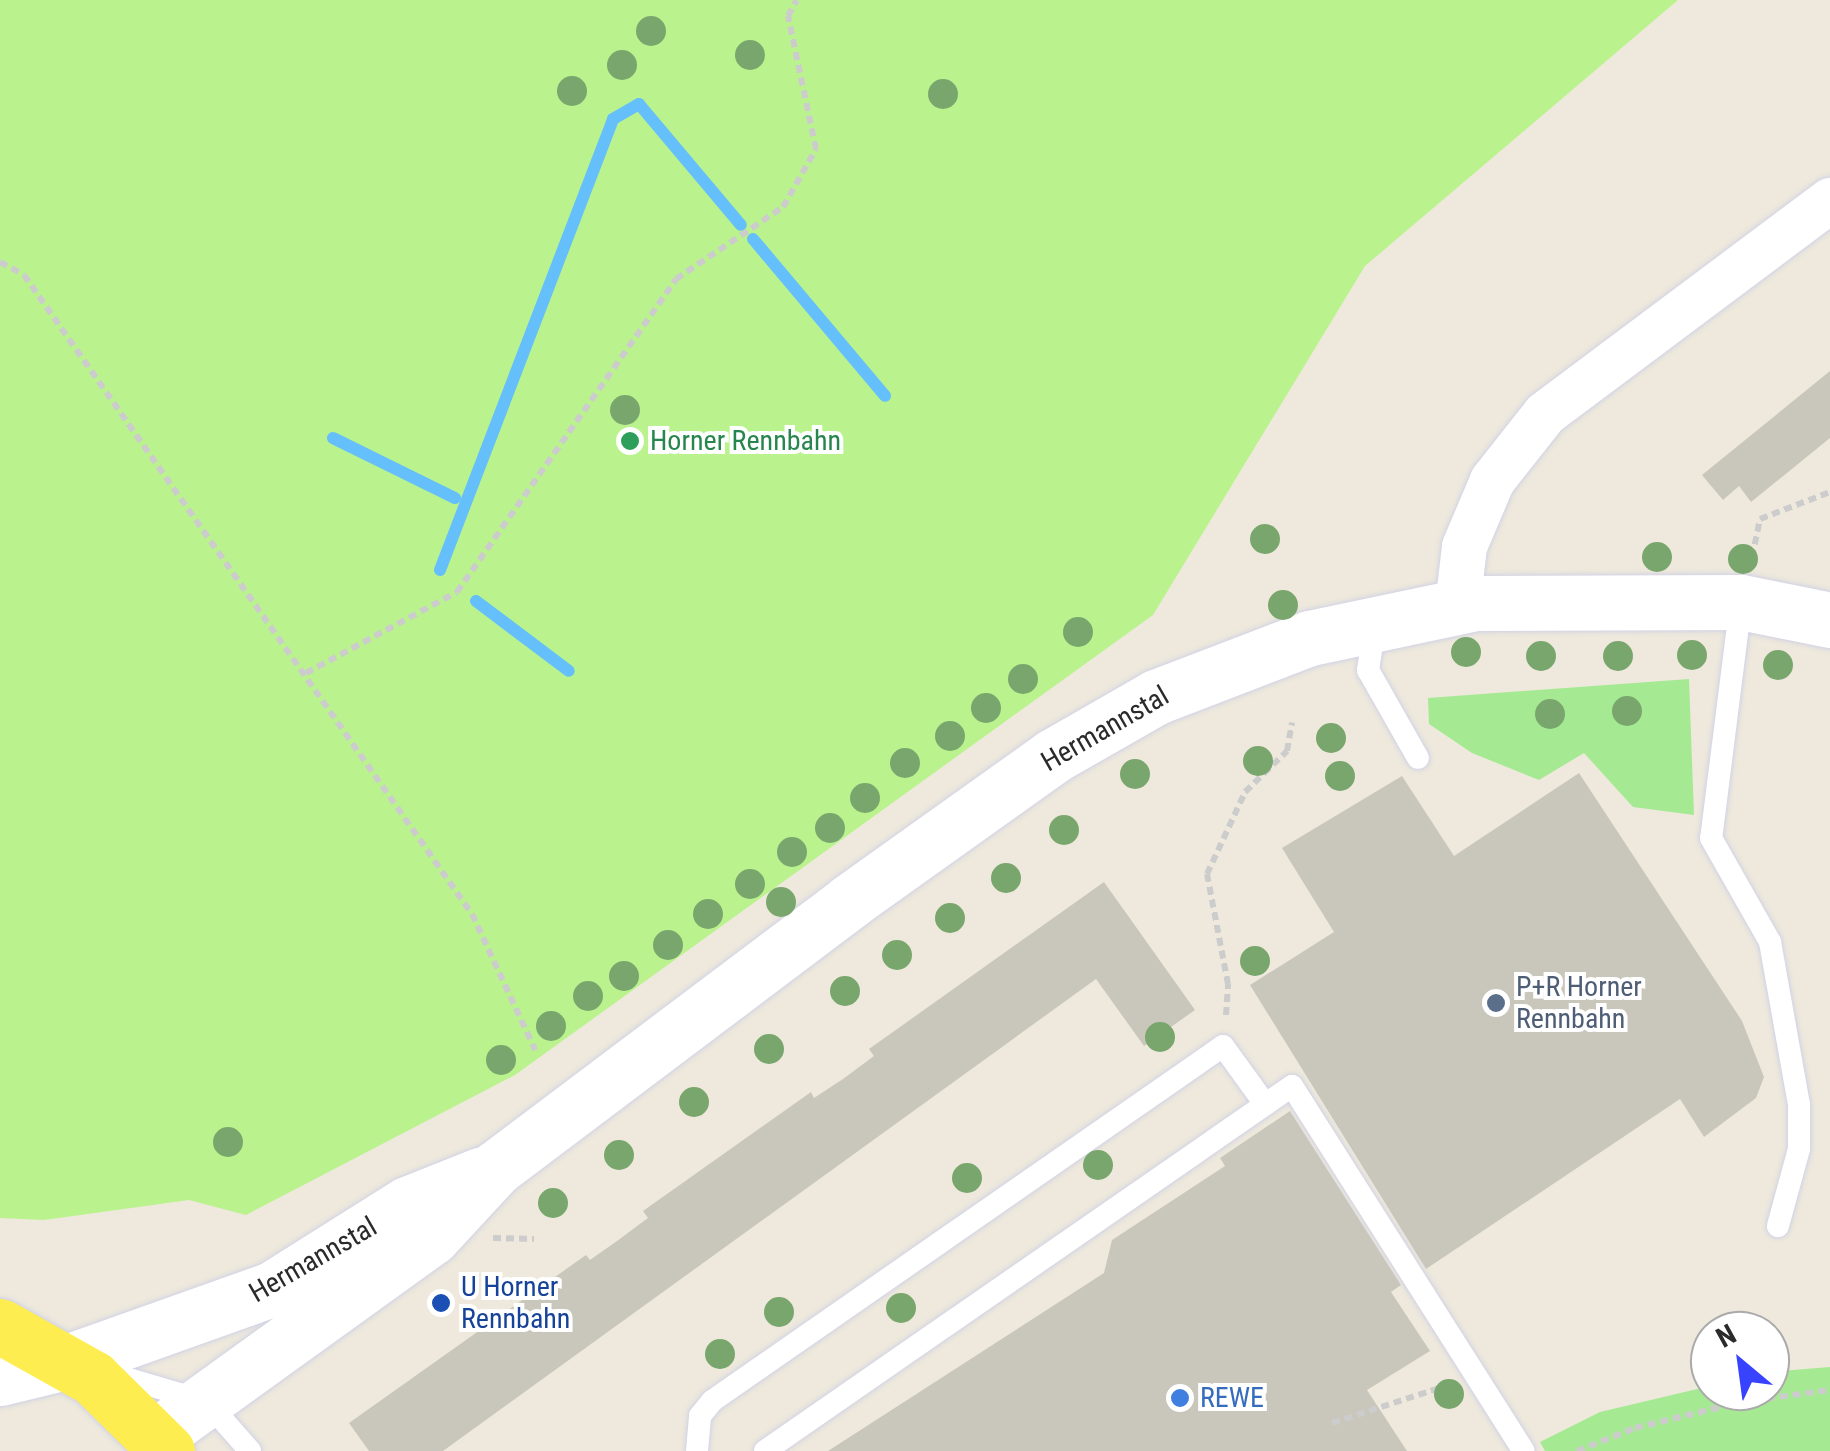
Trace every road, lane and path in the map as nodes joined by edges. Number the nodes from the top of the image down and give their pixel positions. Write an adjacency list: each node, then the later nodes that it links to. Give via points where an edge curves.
1 (797, 0): 9 (path, via 788,16 816,149 783,208 676,279 457,592)
2 (1830, 200): 6 (street, via 1544,413 1492,480 1464,546)
3 (0, 262): 9 (path, via 24,274)
4 (1830, 492): 5 (path, via 1760,519)
5 (1741, 602): 6 (street, Hermannstal, via 1593,598); 7 (street, Hermannstal); 16 (lane, via 1711,838 1770,942 1799,1104 1799,1150)
6 (1456, 606): 8 (street, Hermannstal)
7 (1830, 620)
8 (1376, 622): 11 (lane, via 1368,670); 15 (street, Hermannstal, via 1211,672 1054,756)
9 (306, 673): 13 (path, via 472,914)
10 (1292, 722): 12 (path, via 1287,751 1245,792 1207,874 1228,984)
11 (1418, 758)
12 (1224, 1046): 14 (lane); 26 (lane, via 712,1401 700,1416)
13 (535, 1050)
14 (1265, 1104): 19 (lane, via 1292,1086 1415,1253); 27 (lane)
15 (496, 1168): 18 (street, Hermannstal, via 407,1204 256,1296); 22 (street, Hermannstal, via 432,1237)
16 (1778, 1226)
17 (0, 1326): 18 (main road)
18 (70, 1361): 20 (street, Hermannstal); 22 (lane); 24 (main road)
19 (1479, 1375): 23 (path); 28 (lane)
20 (0, 1378)
21 (1830, 1390): 29 (path, via 1741,1402 1635,1428)
22 (207, 1402): 24 (street, Hermannstal); 25 (lane)
23 (1332, 1423)
24 (152, 1446)
25 (250, 1451)
26 (698, 1451)
27 (765, 1451)
28 (1524, 1451)
29 (1577, 1451)

